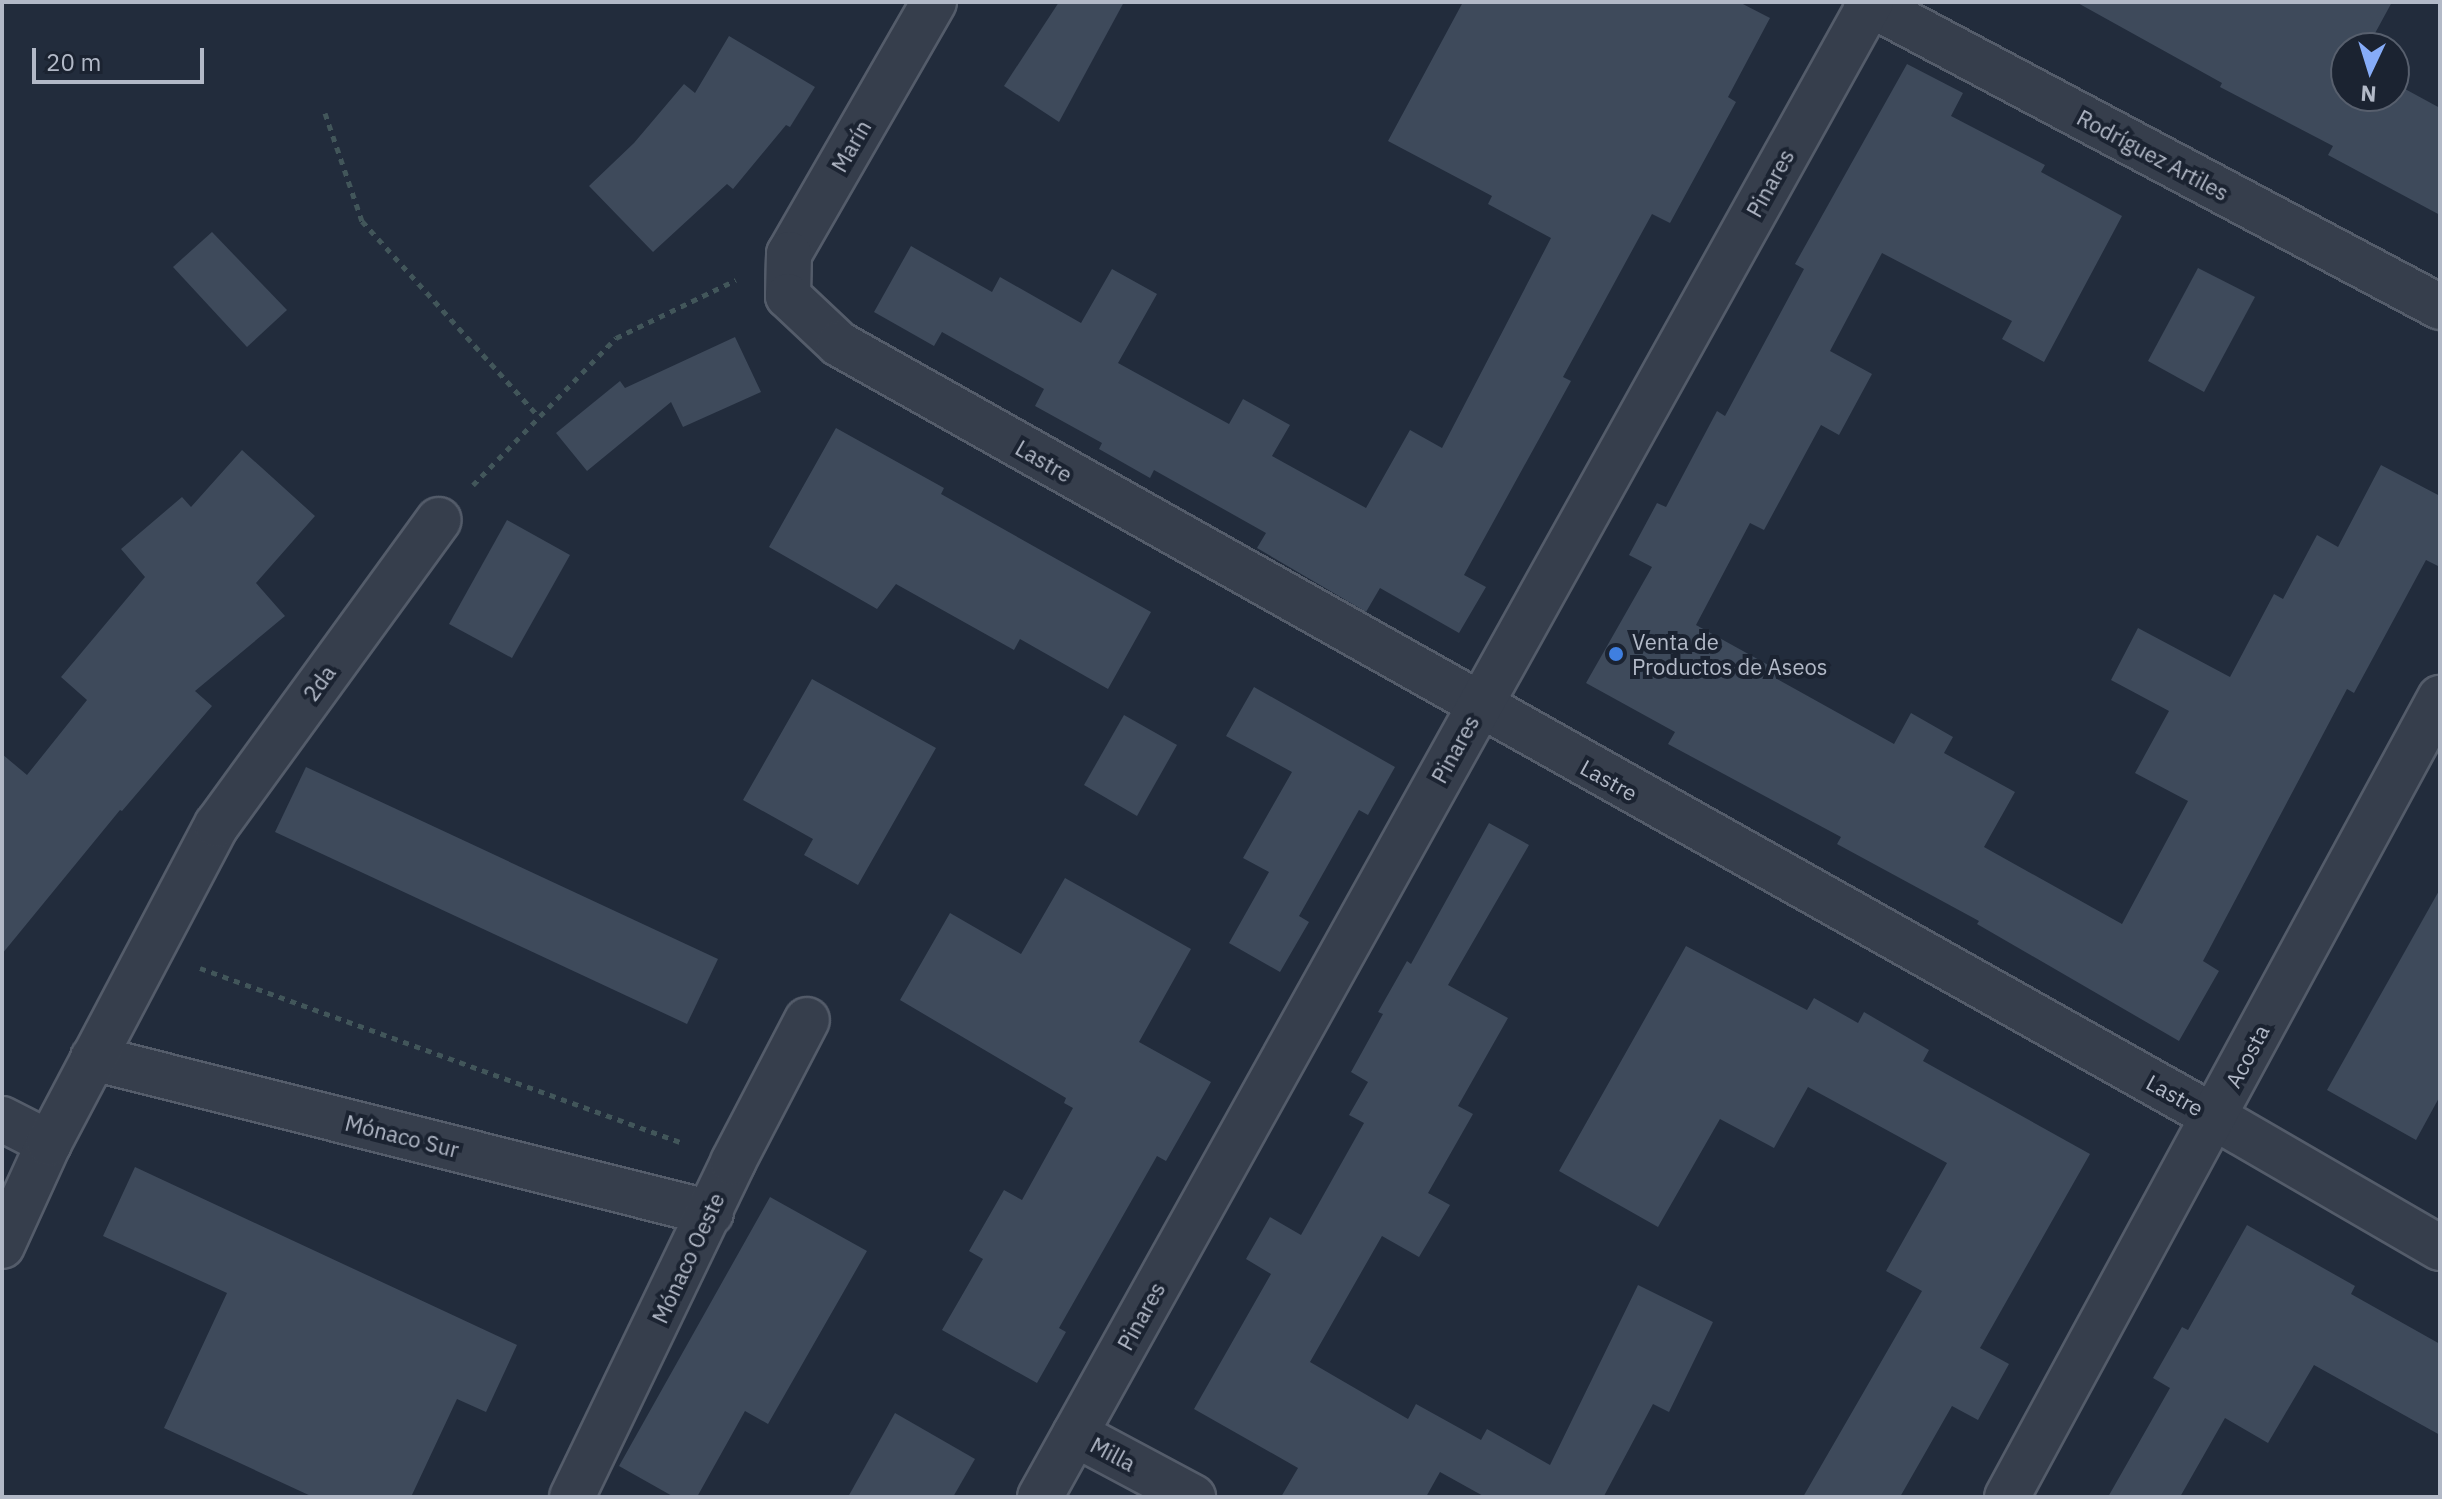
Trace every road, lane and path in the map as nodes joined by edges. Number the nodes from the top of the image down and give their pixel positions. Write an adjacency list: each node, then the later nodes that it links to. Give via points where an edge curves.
1 (934, 2): 4 (street, Marín)
2 (1869, 3): 5 (street, Rodríguez Artiles); 9 (street, Pinares)
3 (325, 113): 6 (path, via 362,221)
4 (788, 275): 6 (path, via 616,338); 9 (street, Lastre, via 839,344)
5 (2440, 307)
6 (539, 417): 7 (path)
7 (439, 520): 10 (street, 2da, via 217,825)
8 (2440, 698): 13 (street, Acosta)
9 (1478, 707): 13 (street, Lastre); 20 (street, Pinares)
10 (150, 950): 12 (street, 2da); 16 (path)
11 (807, 1020): 16 (street, Mónaco Oeste)
12 (93, 1058): 15 (street, 2da); 17 (street, Mónaco Sur)
13 (2214, 1117): 19 (street, Lastre); 24 (street, Acosta)
14 (2, 1119): 15 (street)
15 (49, 1143): 18 (street, 2da)
16 (733, 1162): 17 (street, Mónaco Oeste)
17 (711, 1213): 21 (street, Mónaco Oeste)
18 (2, 1246)
19 (2440, 1248)
20 (1075, 1434): 22 (street, Pinares); 23 (street, Milla)
21 (572, 1497)
22 (1040, 1497)
23 (1193, 1497)
24 (2007, 1497)

